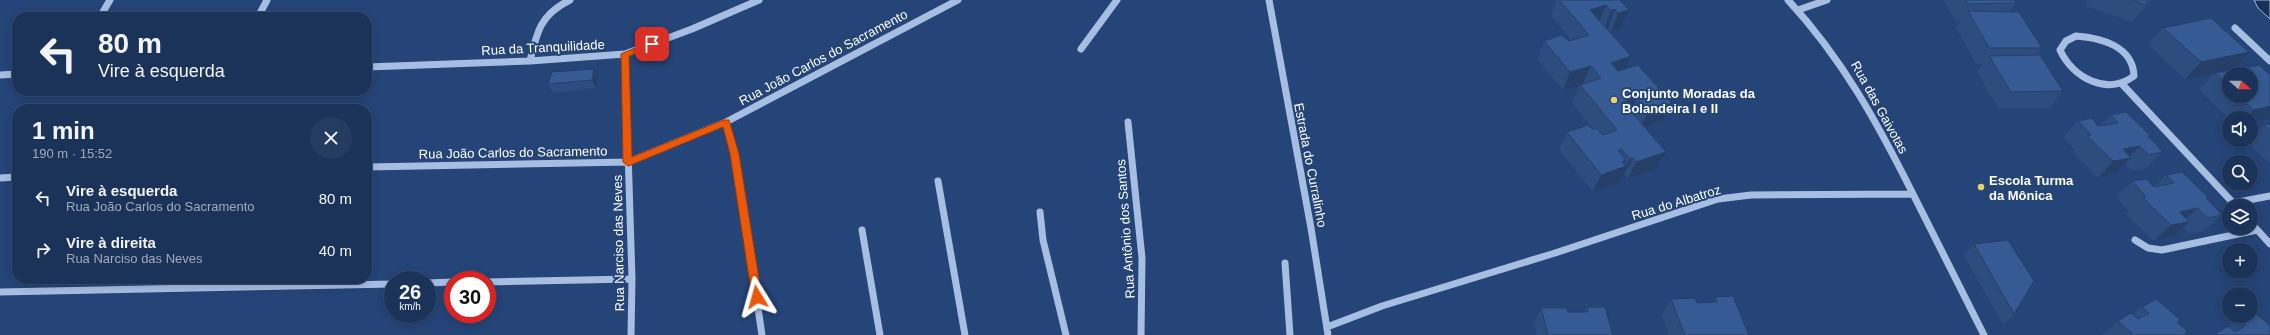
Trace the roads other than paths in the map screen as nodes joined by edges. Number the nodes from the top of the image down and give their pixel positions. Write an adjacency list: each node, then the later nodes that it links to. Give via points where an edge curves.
1 (110, 0): 11 (street)
2 (268, 0): 12 (street)
3 (570, 0): 16 (street, via 550,10 543,20)
4 (759, 0): 15 (street, Rua da Tranquilidade)
5 (958, 0): 22 (street, Rua João Carlos do Sacramento)
6 (1117, 0): 14 (street)
7 (1269, 0): 44 (street, Estrada do Curralinho)
8 (1788, 0): 10 (street, Rua das Gaivotas)
9 (1827, 0): 10 (street)
10 (1798, 10): 29 (street, Rua das Gaivotas, via 1851,76 1882,130)
11 (103, 12)
12 (261, 12)
13 (2235, 28): 17 (street)
14 (1081, 49)
15 (625, 54): 16 (street, Rua da Tranquilidade); 24 (street, Rua Narciso das Neves)
16 (530, 61): 18 (street, Rua da Tranquilidade)
17 (2270, 61)
18 (372, 67)
19 (12, 74): 20 (street)
20 (0, 75)
21 (2122, 84): 21 (street, via 2134,76 2135,70 2127,55 2119,48 2086,36 2076,36 2062,43 2062,58 2076,73 2100,84); 31 (street)
22 (726, 122): 24 (street, Rua João Carlos do Sacramento); 46 (street, via 735,154)
23 (1128, 122): 50 (street, Rua Antônio dos Santos, via 1142,258)
24 (628, 162): 25 (street, Rua João Carlos do Sacramento); 40 (street, Rua Narciso das Neves)
25 (372, 167)
26 (12, 177): 27 (street)
27 (0, 178)
28 (938, 181): 48 (street)
29 (1913, 194): 44 (street, Rua do Albatroz, via 1751,195 1718,199 1382,306); 52 (street)
30 (2270, 196): 32 (street)
31 (2228, 199)
32 (2258, 199)
33 (1040, 212): 49 (street, via 1043,240)
34 (862, 230): 47 (street)
35 (2258, 231): 38 (street)
36 (2233, 235): 37 (street, via 2162,250 2152,250)
37 (2135, 240)
38 (2270, 244)
39 (1285, 263): 51 (street)
40 (632, 278): 41 (street); 45 (street, Rua Narciso das Neves)
41 (496, 282)
42 (384, 284): 43 (street)
43 (0, 292)
44 (1328, 331)
45 (631, 335)
46 (762, 335)
47 (880, 335)
48 (965, 335)
49 (1066, 335)
50 (1140, 335)
51 (1290, 335)
52 (1984, 335)

